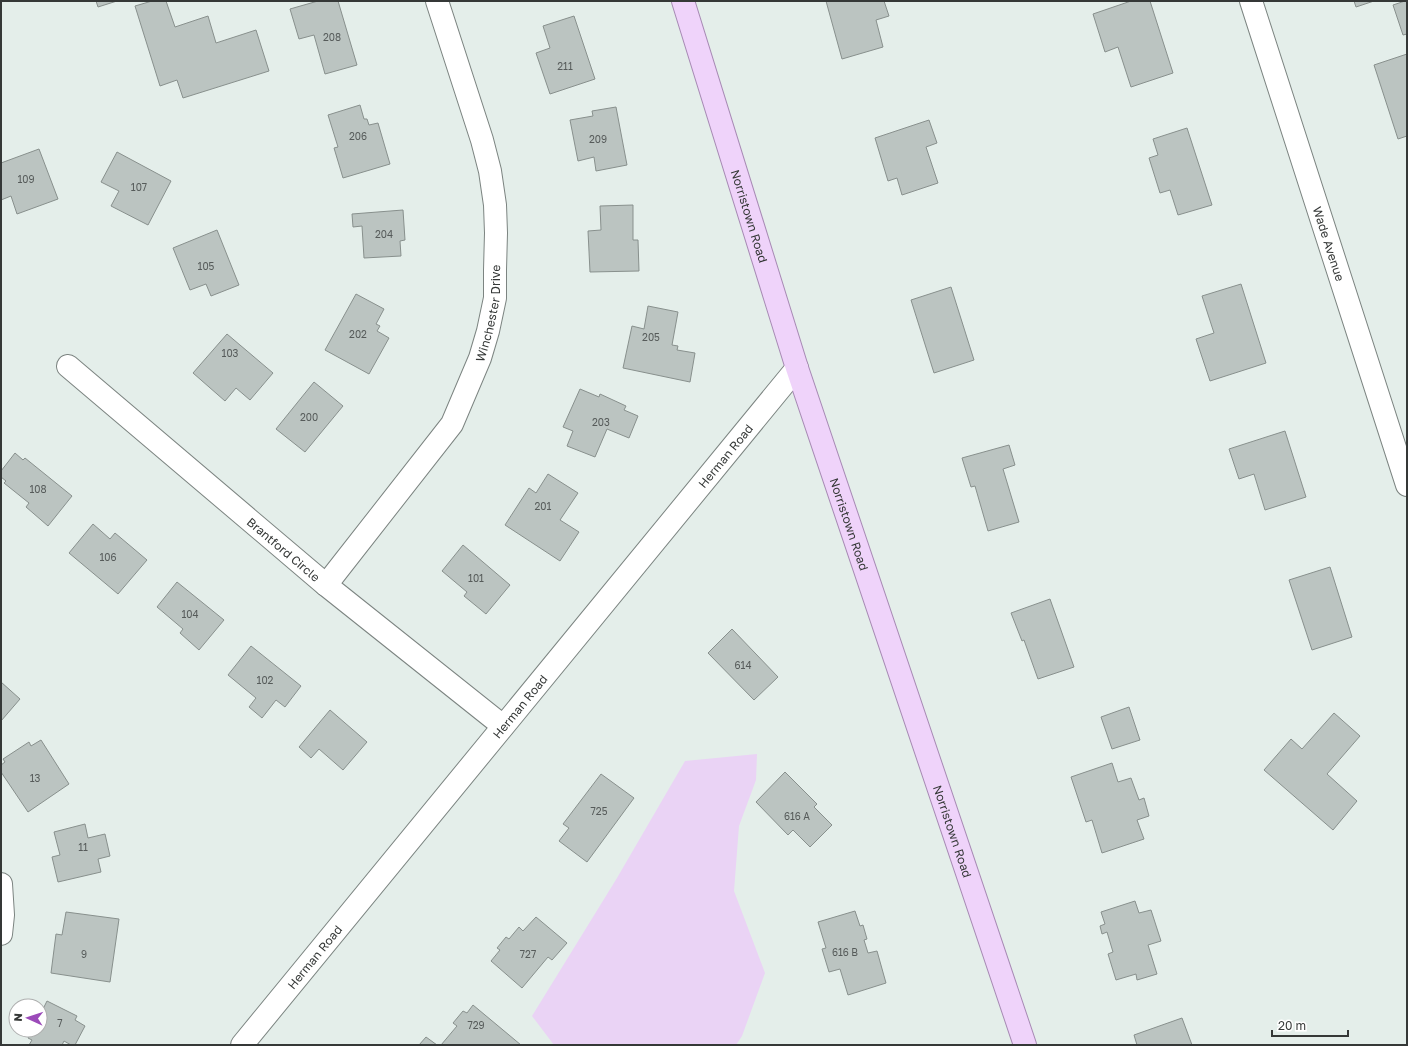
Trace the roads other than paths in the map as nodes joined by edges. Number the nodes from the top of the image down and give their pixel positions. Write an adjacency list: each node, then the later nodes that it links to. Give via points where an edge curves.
1 (437, 1): 7 (street, Winchester Drive, via 490,171 495,205 495,298 480,358 452,424)
2 (683, 1): 5 (main road, Norristown Road)
3 (1251, 1): 6 (street, Wade Avenue)
4 (68, 366): 7 (street, Brantford Circle)
5 (797, 368): 8 (street, Herman Road); 12 (main road, Norristown Road)
6 (1407, 485)
7 (326, 585): 8 (street, Brantford Circle)
8 (503, 726): 11 (street, Herman Road)
9 (1, 884): 10 (street)
10 (1, 934)
11 (242, 1045)
12 (1025, 1045)

